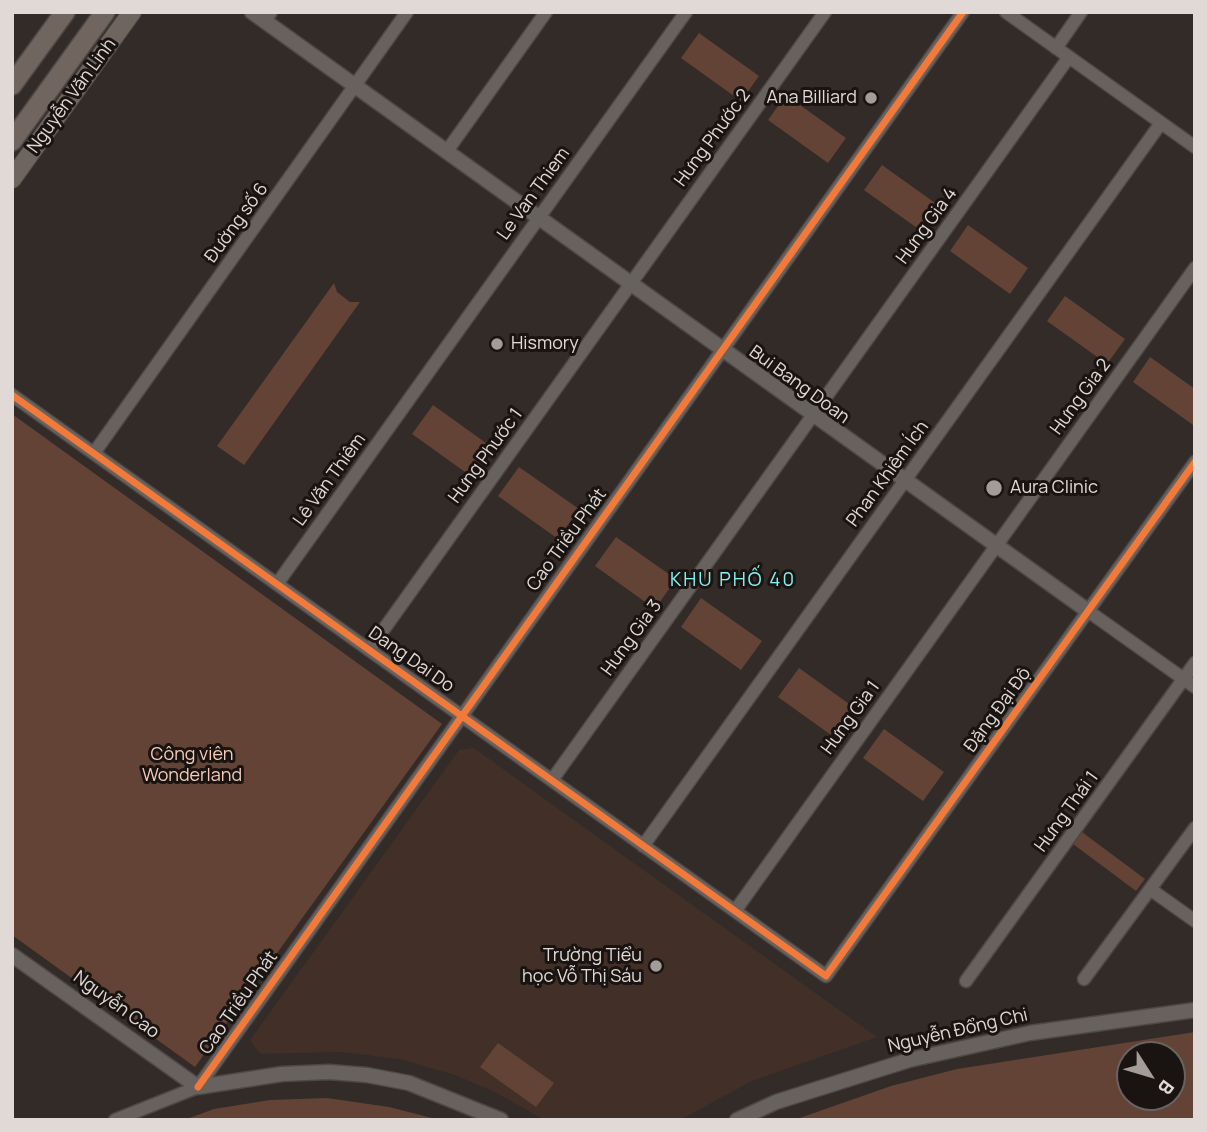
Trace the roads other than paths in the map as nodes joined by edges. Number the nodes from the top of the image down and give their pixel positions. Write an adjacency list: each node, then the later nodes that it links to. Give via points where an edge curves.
1 (65, 12): 15 (highway)
2 (105, 12): 18 (highway, Nguyễn Văn Linh)
3 (132, 12): 19 (main road, Nguyễn Văn Linh)
4 (252, 12): 12 (street, Bui Bang Doan)
5 (407, 12): 16 (street, Đường số 6)
6 (546, 12): 21 (street)
7 (686, 12): 23 (street, Le Van Thiem)
8 (825, 12): 25 (street, Hưng Phước 2)
9 (964, 12): 26 (street, Cao Triều Phát)
10 (1006, 12): 13 (street)
11 (1081, 12): 13 (street)
12 (268, 17): 16 (street, Bui Bang Doan)
13 (1056, 48): 14 (street)
14 (1069, 57): 17 (street); 28 (street, Hưng Gia 4)
15 (12, 85)
16 (355, 86): 21 (street, Bui Bang Doan); 29 (street, Đường số 6)
17 (1161, 123): 20 (street); 31 (street, Phan Khiêm Ích)
18 (18, 134): 19 (main road)
19 (41, 139): 22 (main road, Nguyễn Văn Linh)
20 (1195, 147)
21 (447, 151): 23 (street, Bui Bang Doan)
22 (12, 179)
23 (539, 218): 25 (street, Bui Bang Doan); 33 (street, Le Van Thiem)
24 (1195, 268): 32 (street, Hưng Gia 2)
25 (631, 283): 26 (street, Bui Bang Doan); 35 (street, Hưng Phước 1)
26 (723, 349): 28 (street, Bui Bang Doan); 39 (street, Cao Triều Phát)
27 (12, 394): 29 (street, Dang Dai Do)
28 (813, 415): 31 (street, Bui Bang Doan); 40 (street, Hưng Gia 3)
29 (93, 453): 33 (street, Dang Dai Do)
30 (1195, 462): 34 (street, Đặng Đại Độ)
31 (905, 480): 32 (street, Bui Bang Doan); 42 (street, Phan Khiêm Ích)
32 (996, 546): 34 (street, Bui Bang Doan); 44 (street, Hưng Gia 1)
33 (277, 584): 35 (street, Dang Dai Do)
34 (1088, 611): 37 (street, Bui Bang Doan); 44 (street, Đặng Đại Độ, via 827,976)
35 (369, 650): 39 (street, Dang Dai Do)
36 (1195, 663): 37 (street, Hưng Thái 1)
37 (1183, 679): 38 (street, Bui Bang Doan); 48 (street, Hưng Thái 1)
38 (1195, 687)
39 (461, 715): 40 (street, Dang Dai Do); 50 (street, Cao Triều Phát)
40 (552, 780): 42 (street, Dang Dai Do)
41 (1195, 828): 43 (street)
42 (643, 846): 44 (street, Dang Dai Do)
43 (1150, 889): 45 (street); 47 (street)
44 (735, 911)
45 (1195, 921)
46 (13, 957): 50 (street, Nguyễn Cao)
47 (1084, 979)
48 (966, 981)
49 (1195, 1010): 53 (street, Nguyễn Đổng Chi, via 1030,1033 909,1060 787,1098)
50 (198, 1087): 51 (street); 52 (street, via 282,1074 367,1075 409,1083)
51 (115, 1120)
52 (501, 1120)
53 (737, 1120)

